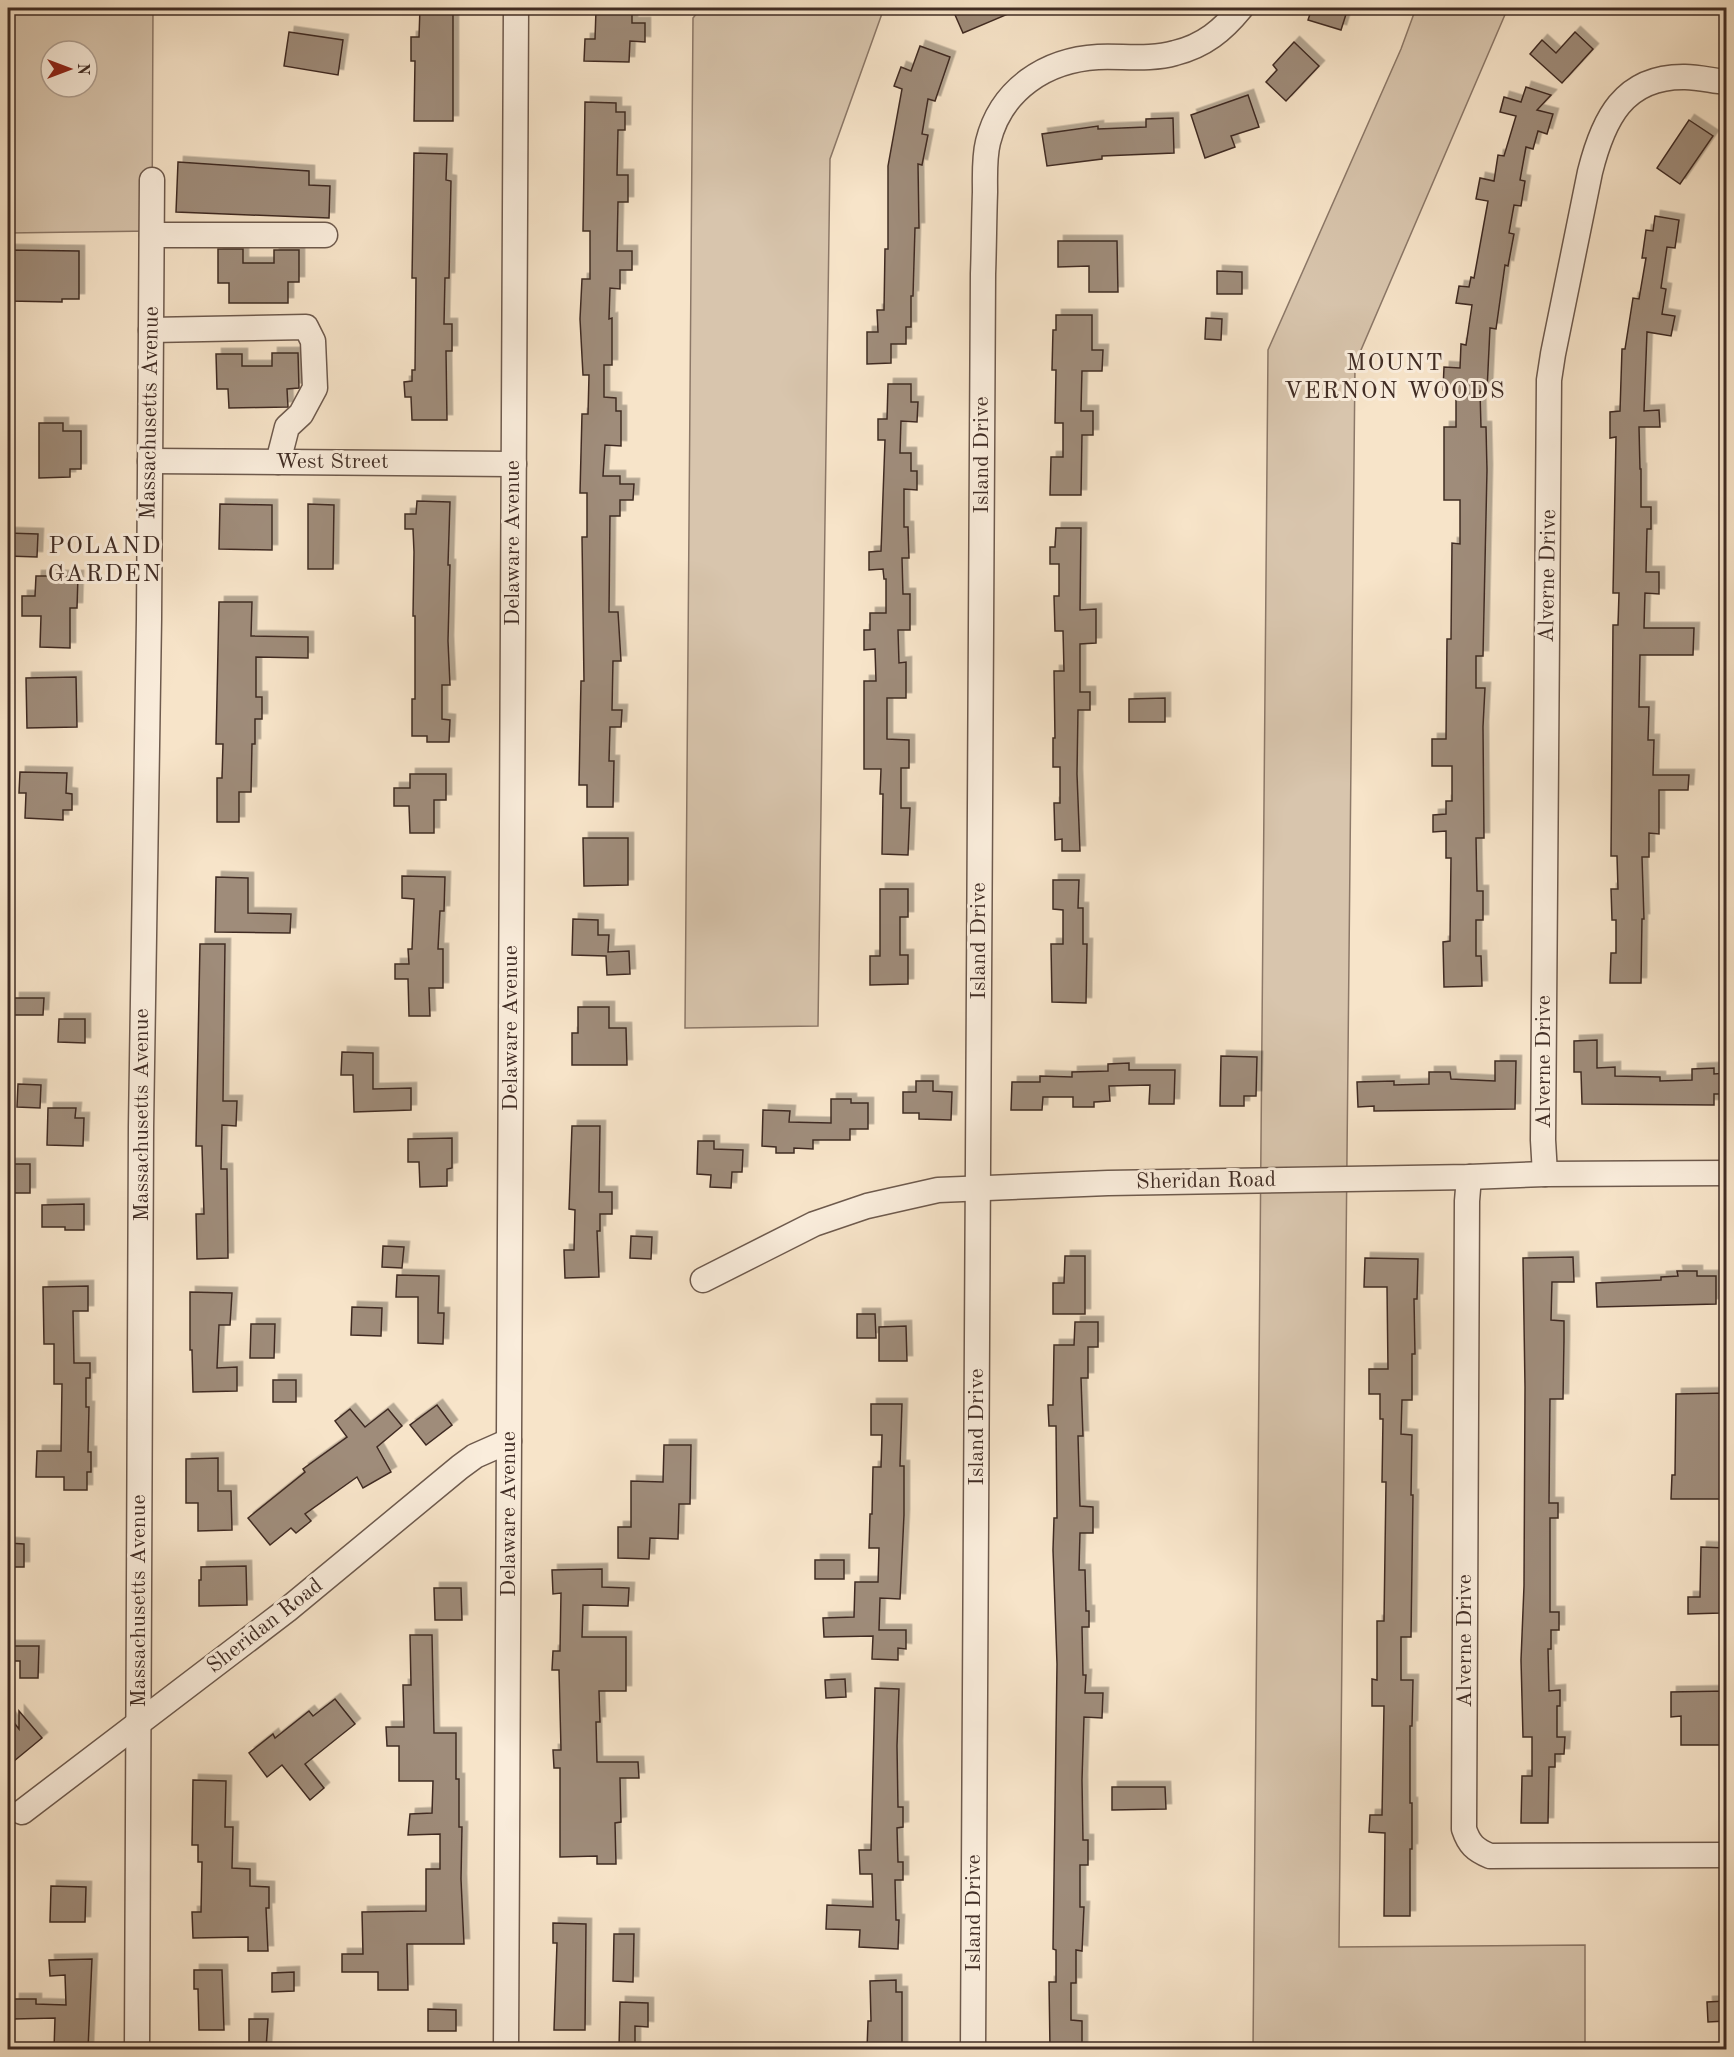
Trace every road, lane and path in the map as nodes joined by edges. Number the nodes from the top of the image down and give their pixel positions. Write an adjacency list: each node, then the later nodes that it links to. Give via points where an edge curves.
1 (516, 8): 10 (street, Delaware Avenue)
2 (1241, 8): 14 (street, Island Drive, via 1210,38 1192,48 1154,57 1077,59 1041,72 1019,88 1002,109 988,142 983,274)
3 (1726, 82): 12 (street, Alverne Drive, via 1685,77 1661,80 1627,96 1606,123 1590,172 1553,354 1544,897)
4 (152, 180): 5 (street, Massachusetts Avenue)
5 (152, 235): 6 (street); 7 (street, Massachusetts Avenue)
6 (325, 235)
7 (151, 330): 8 (street, Massachusetts Avenue); 9 (street, via 306,327 313,340 315,388 301,414 287,427)
8 (150, 461): 9 (street, West Street); 17 (street, Massachusetts Avenue, via 141,1127)
9 (278, 462): 10 (street, West Street)
10 (514, 464): 16 (street, Delaware Avenue)
11 (1726, 1173): 12 (street, Sheridan Road)
12 (1545, 1174): 13 (street, Sheridan Road)
13 (1469, 1177): 14 (street, Sheridan Road); 19 (street, Alverne Drive, via 1464,1817 1468,1841 1490,1856)
14 (978, 1188): 15 (street, Sheridan Road, via 938,1190 867,1206 813,1224); 22 (street, Island Drive)
15 (703, 1280)
16 (509, 1441): 17 (street, Sheridan Road, via 460,1467 287,1610); 21 (street, Delaware Avenue)
17 (139, 1723): 18 (street, Sheridan Road); 20 (street, Massachusetts Avenue)
18 (21, 1812)
19 (1726, 1855)
20 (137, 2049)
21 (506, 2049)
22 (973, 2049)

